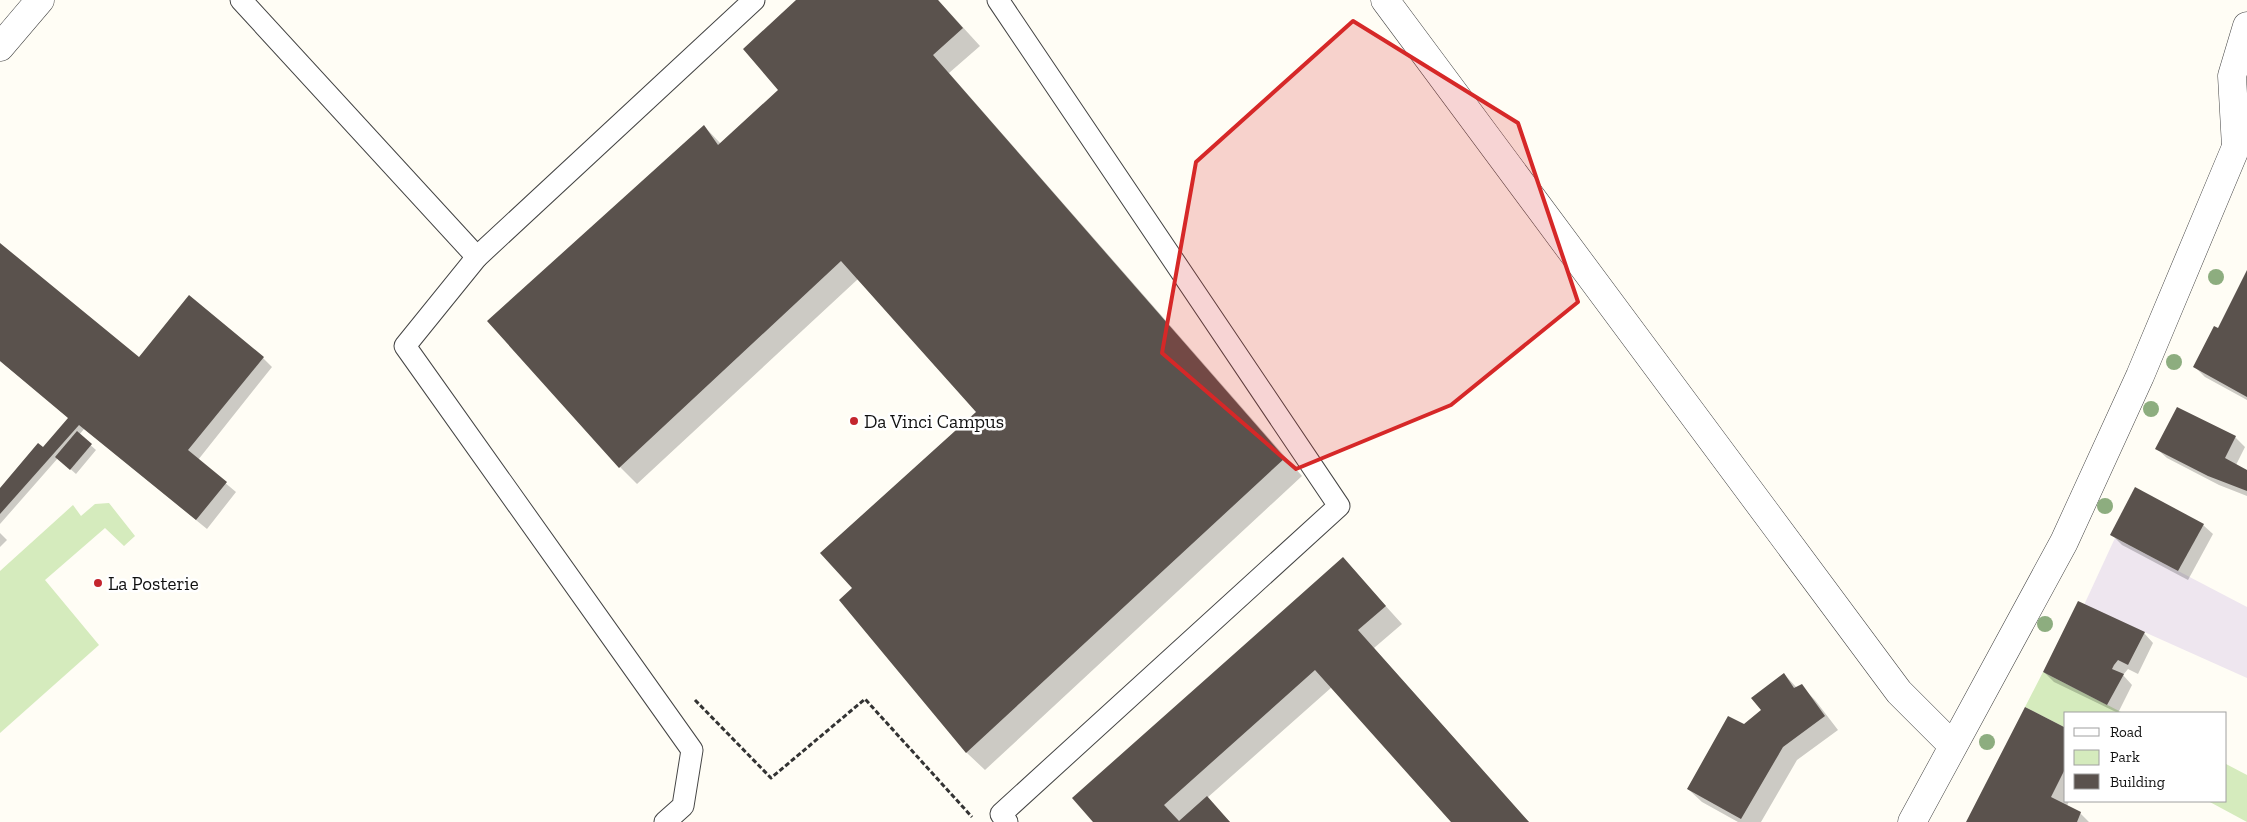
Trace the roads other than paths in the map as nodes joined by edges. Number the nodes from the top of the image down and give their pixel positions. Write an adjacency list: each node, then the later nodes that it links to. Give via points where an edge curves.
1 (40, 0): 7 (street)
2 (241, 0): 9 (lane)
3 (754, 0): 9 (lane)
4 (998, 0): 11 (lane, via 1339,506)
5 (1385, 0): 10 (street, via 1899,692)
6 (2247, 26): 8 (street, via 2232,76)
7 (0, 47)
8 (2242, 142): 10 (street, via 2064,542)
9 (477, 257): 12 (lane, via 405,346 692,750 683,806)
10 (1952, 745): 13 (street)
11 (1004, 818)
12 (665, 822)
13 (1912, 822)

